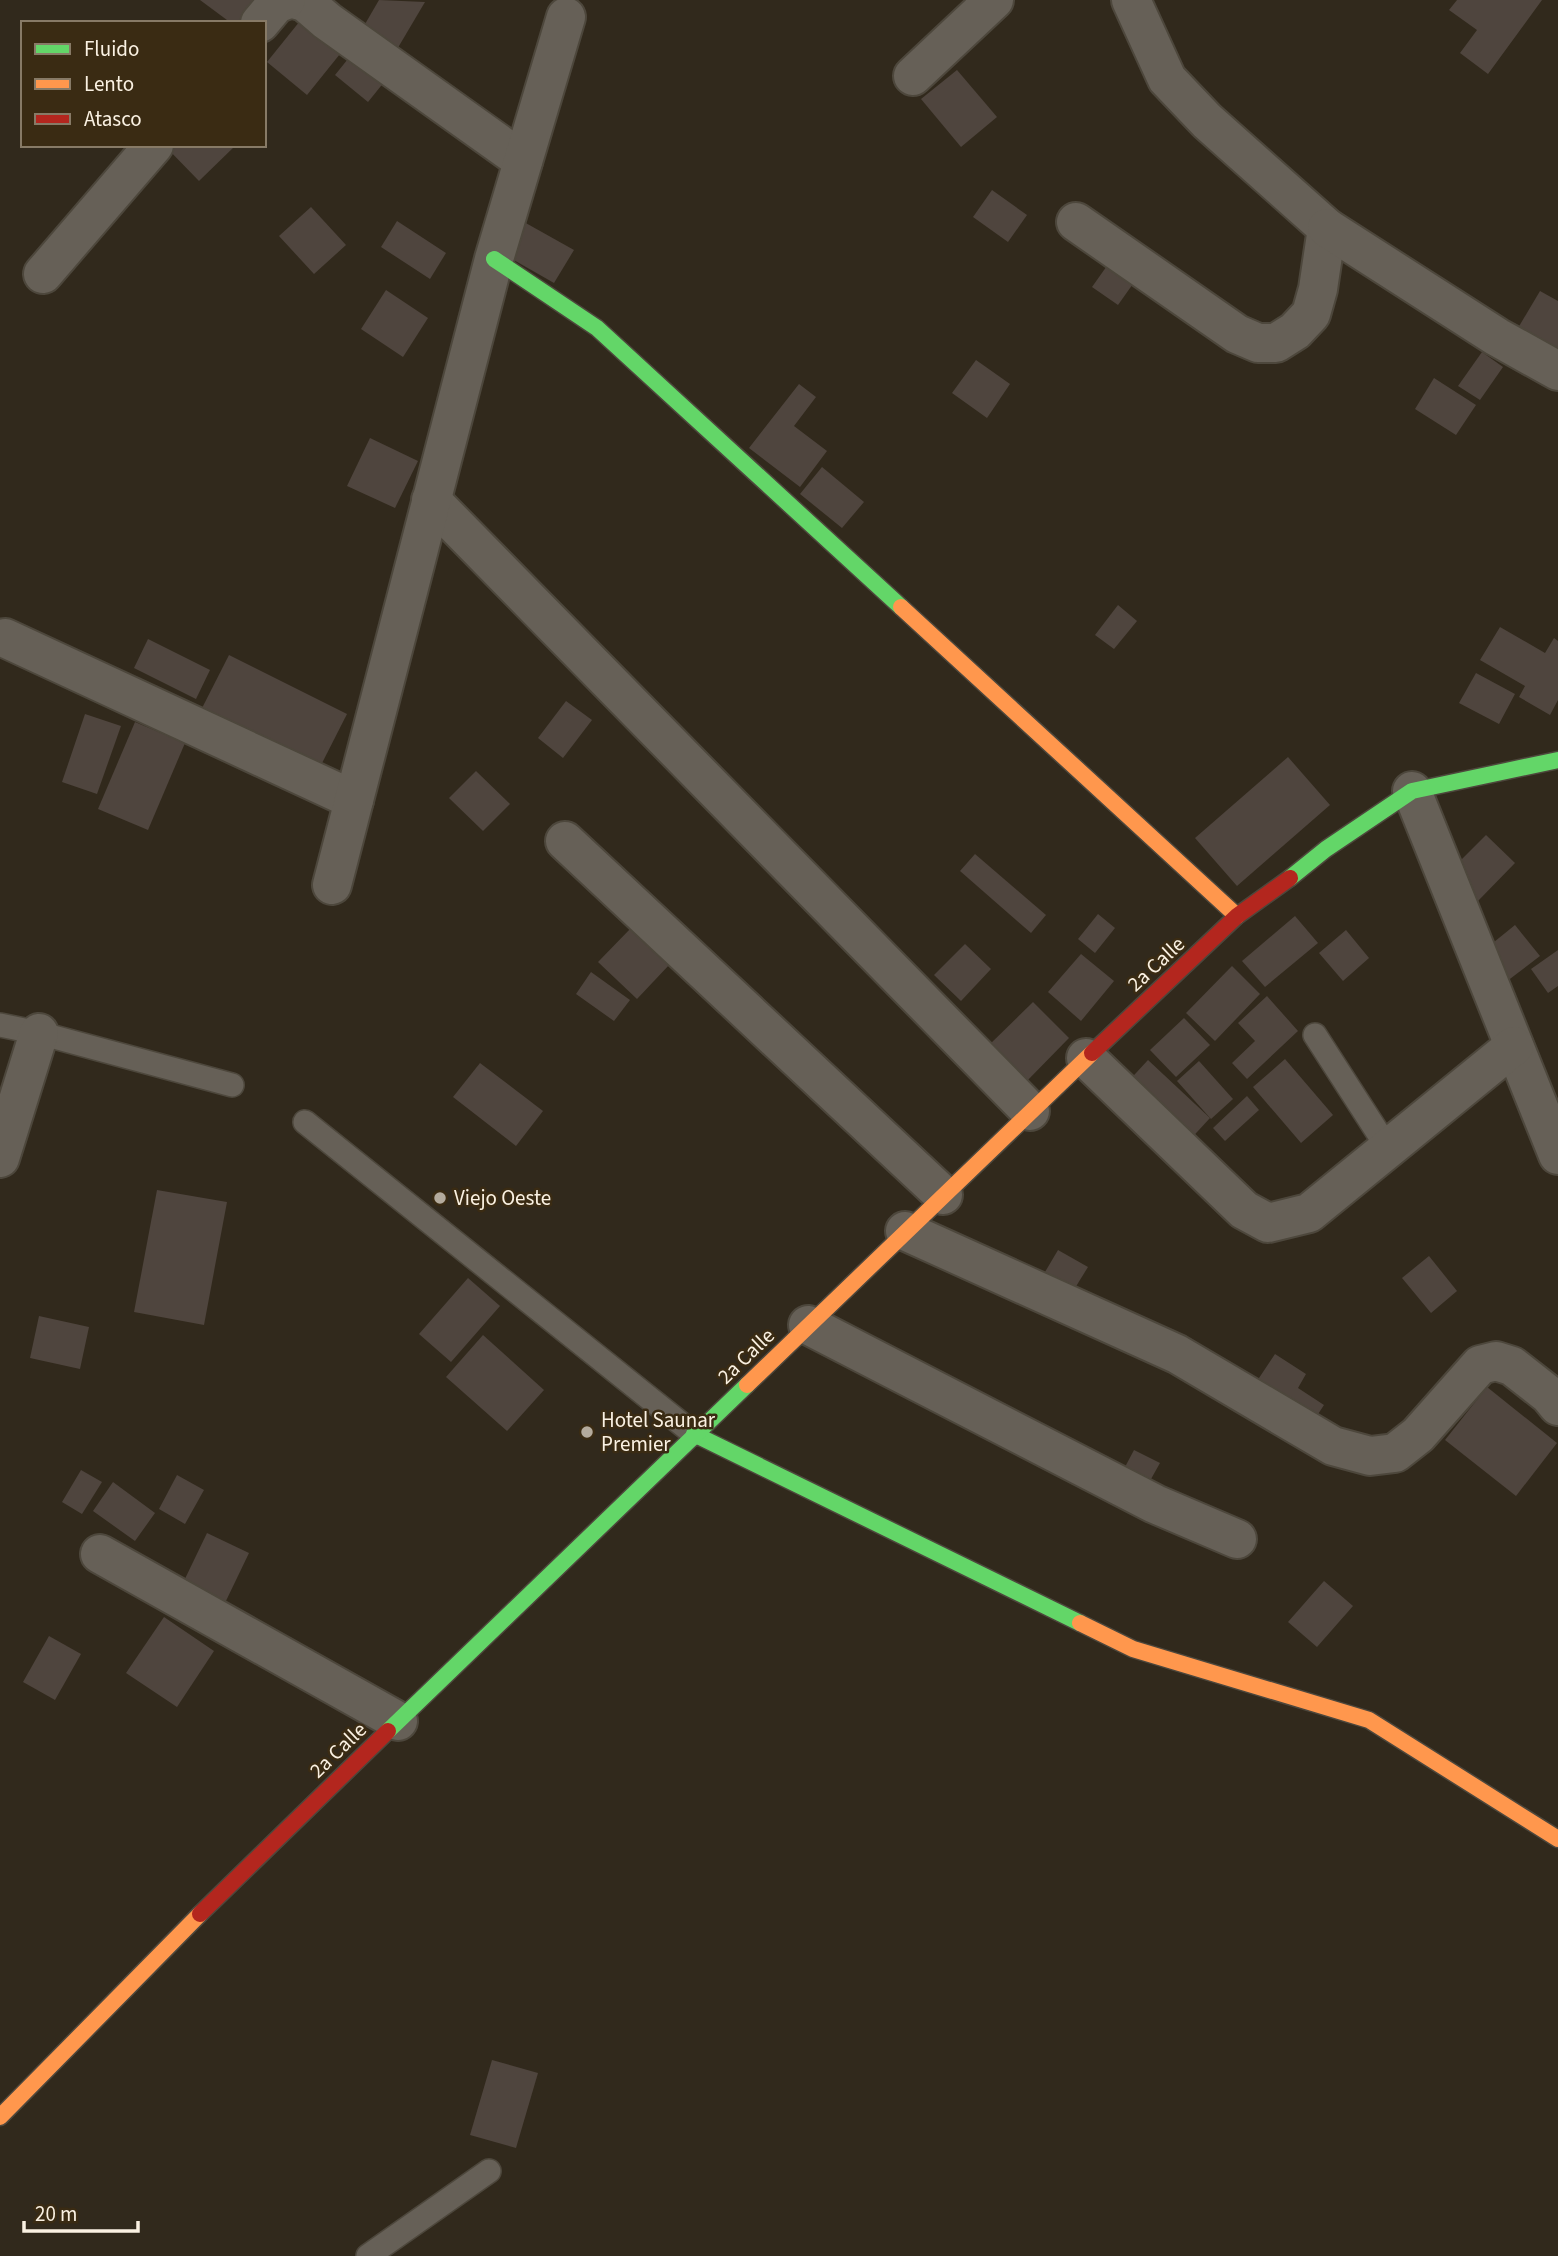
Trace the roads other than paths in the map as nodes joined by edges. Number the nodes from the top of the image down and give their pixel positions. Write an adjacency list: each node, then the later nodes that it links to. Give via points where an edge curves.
1 (286, 0): 6 (street, via 276,4)
2 (297, 0): 9 (street)
3 (995, 0): 7 (street)
4 (1131, 0): 11 (street, via 1167,79)
5 (566, 17): 9 (street)
6 (262, 21)
7 (913, 76)
8 (152, 147): 13 (street)
9 (523, 161): 12 (street)
10 (1076, 222): 11 (street, via 1237,334 1258,343 1276,343 1311,314)
11 (1327, 228): 14 (street)
12 (494, 259): 15 (street); 22 (main road, via 597,328)
13 (43, 274)
14 (1558, 371)
15 (431, 500): 19 (street); 29 (street)
16 (5, 638): 19 (street)
17 (1558, 760): 18 (main road, 2a Calle)
18 (1412, 792): 22 (main road, 2a Calle); 26 (street)
19 (354, 800): 21 (street)
20 (565, 841): 34 (street)
21 (332, 885)
22 (1237, 916): 27 (main road, 2a Calle)
23 (0, 1026): 24 (lane)
24 (38, 1033): 28 (lane); 33 (street)
25 (1315, 1035): 31 (lane)
26 (1514, 1046): 31 (street); 32 (street)
27 (1086, 1058): 29 (main road, 2a Calle); 31 (street, via 1244,1210 1268,1223 1309,1213)
28 (232, 1085)
29 (1030, 1111): 34 (main road, 2a Calle)
30 (305, 1122): 38 (lane)
31 (1389, 1150)
32 (1558, 1155)
33 (0, 1158)
34 (943, 1195): 35 (main road, 2a Calle)
35 (905, 1231): 36 (main road, 2a Calle); 37 (street, via 1177,1354 1333,1446 1370,1456 1395,1453 1418,1435 1480,1365 1496,1361 1512,1366)
36 (808, 1325): 38 (main road, 2a Calle); 39 (street, via 1155,1504)
37 (1558, 1406)
38 (694, 1434): 41 (main road, 2a Calle); 42 (main road, via 1133,1649 1369,1720)
39 (1237, 1539)
40 (100, 1554): 41 (street)
41 (398, 1721): 43 (main road, 2a Calle, via 205,1908)
42 (1558, 1839)
43 (0, 2117)
44 (489, 2171): 45 (lane)
45 (368, 2256)

